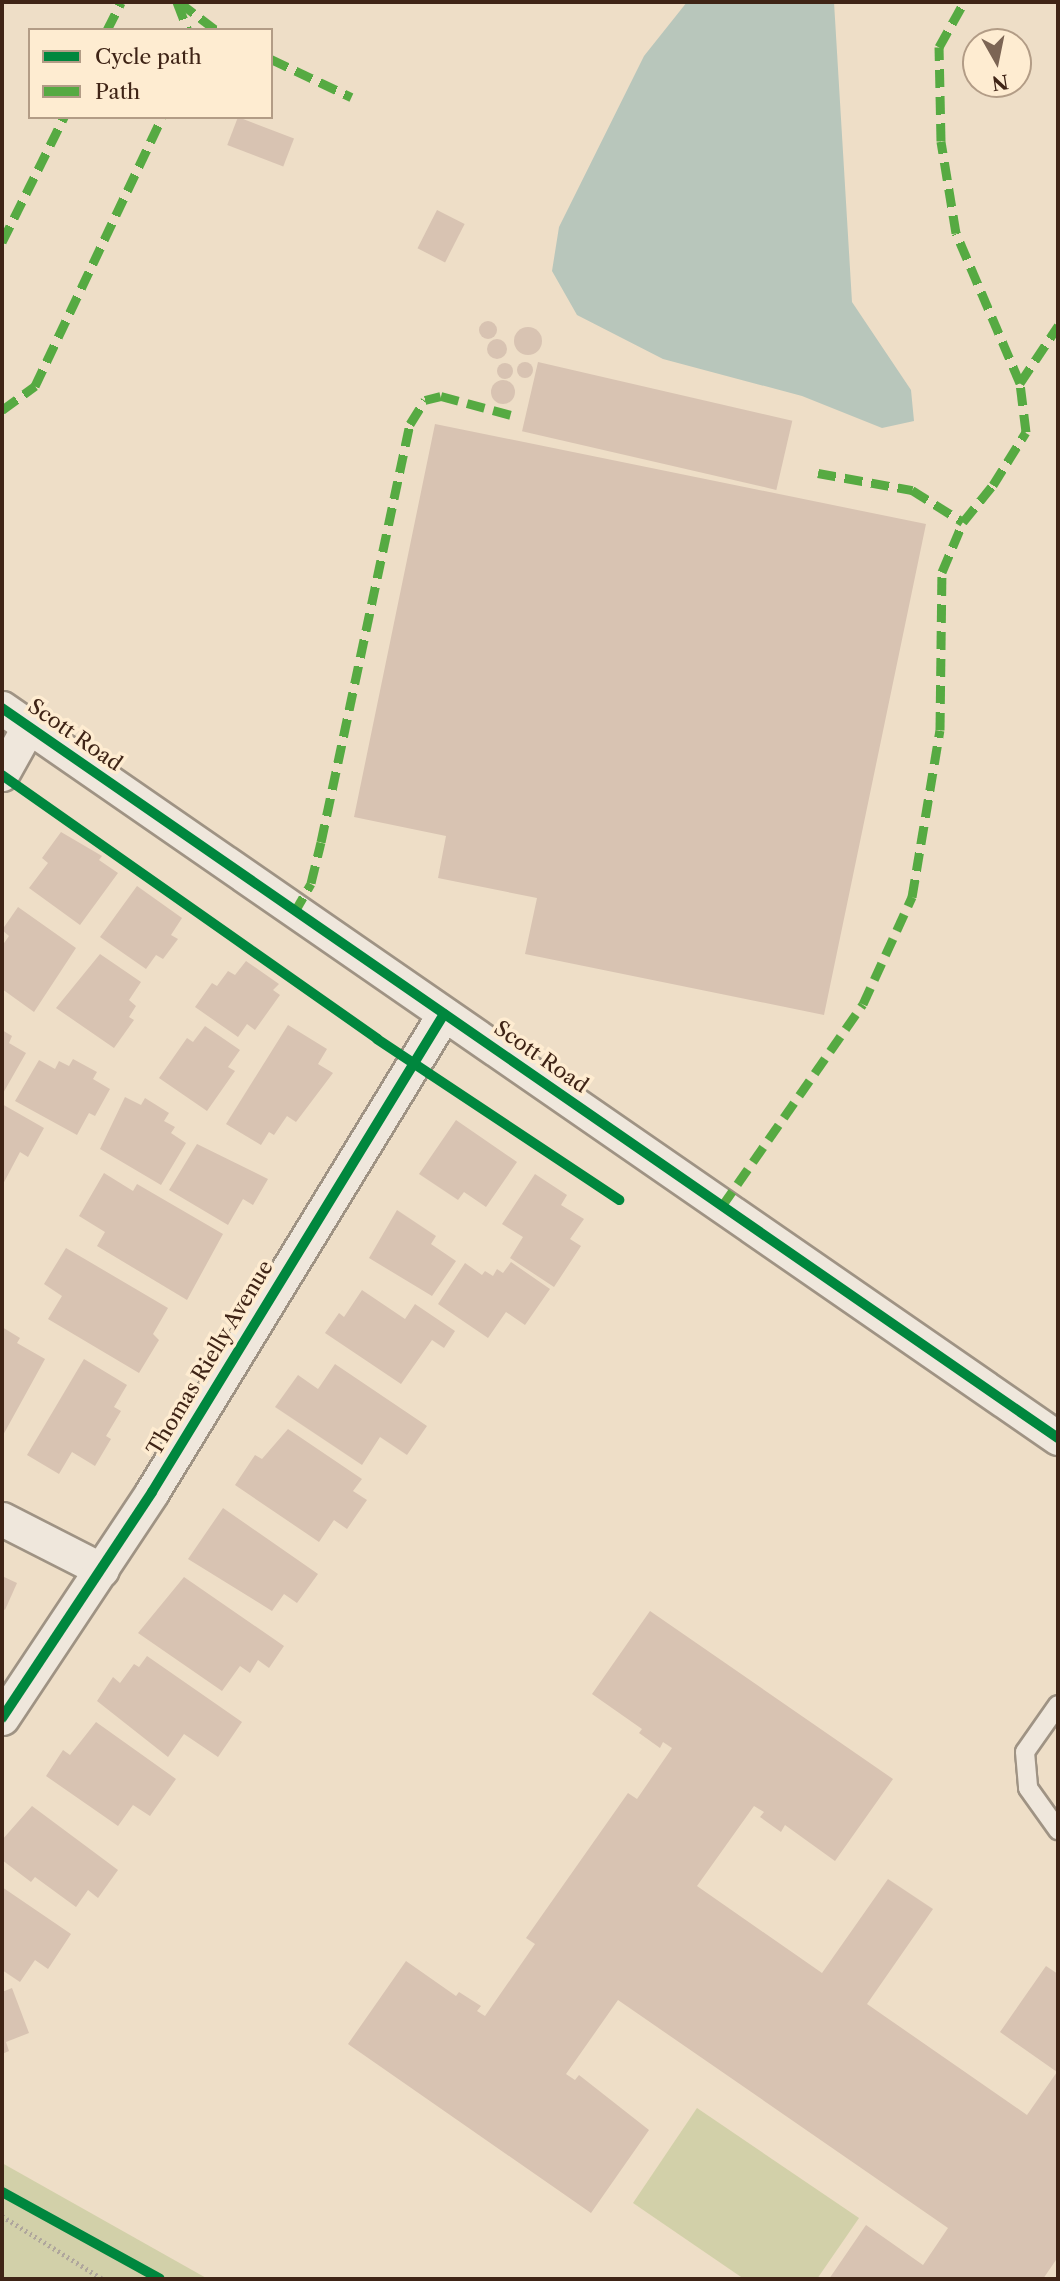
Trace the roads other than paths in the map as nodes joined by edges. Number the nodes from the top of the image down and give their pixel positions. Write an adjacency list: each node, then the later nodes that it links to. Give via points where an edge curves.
1 (16, 716): 2 (street); 3 (street, Scott Road)
2 (2, 774)
3 (444, 1014): 4 (street, Scott Road); 6 (street, Thomas Rielly Avenue)
4 (1058, 1438)
5 (2, 1520): 6 (street)
6 (102, 1570): 8 (street, Thomas Rielly Avenue)
7 (1058, 1705): 9 (lane, via 1025,1752 1028,1788)
8 (2, 1718)
9 (1058, 1830)

